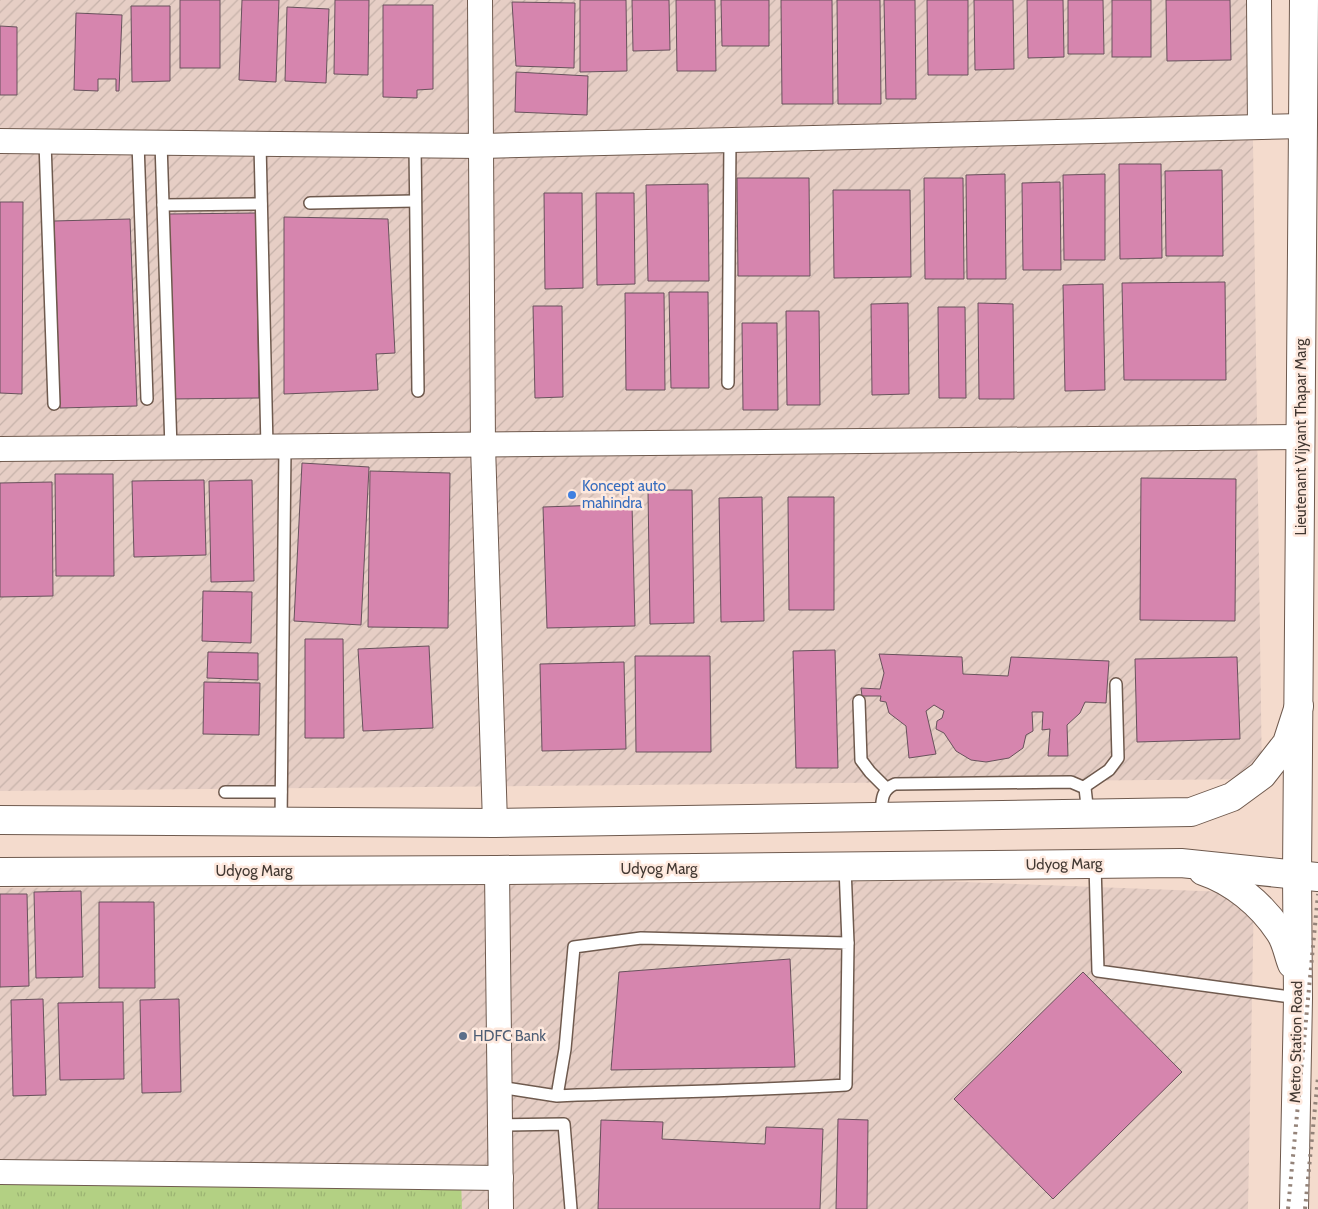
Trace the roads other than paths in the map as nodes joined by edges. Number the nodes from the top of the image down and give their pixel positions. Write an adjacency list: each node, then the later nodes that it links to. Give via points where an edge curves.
1 (480, 0): 13 (street)
2 (1259, 0): 5 (street)
3 (1304, 0): 4 (street, Lieutenant Vijyant Thapar Marg)
4 (1303, 126): 5 (street); 22 (street, Lieutenant Vijyant Thapar Marg)
5 (1260, 127): 6 (street)
6 (730, 140): 13 (street); 18 (lane)
7 (0, 141): 8 (street)
8 (45, 142): 9 (street); 21 (lane)
9 (138, 142): 10 (street); 20 (lane)
10 (161, 143): 11 (street); 17 (lane)
11 (260, 144): 12 (street); 16 (lane)
12 (415, 146): 13 (street); 14 (lane)
13 (482, 146): 23 (street)
14 (415, 201): 15 (lane); 19 (lane)
15 (310, 203)
16 (261, 204): 17 (lane); 24 (lane)
17 (164, 205): 25 (lane)
18 (728, 383)
19 (418, 392)
20 (148, 399)
21 (54, 404)
22 (1301, 437): 23 (street); 29 (street, Lieutenant Vijyant Thapar Marg)
23 (483, 446): 24 (street); 39 (street)
24 (276, 447): 25 (street); 33 (lane)
25 (171, 448): 26 (street)
26 (0, 449)
27 (1116, 684): 30 (lane, via 1118,758 1109,770)
28 (859, 700): 31 (lane, via 861,760)
29 (1299, 706): 34 (street, Lieutenant Vijyant Thapar Marg); 35 (street, via 1287,743 1262,775 1232,797 1192,812)
30 (1084, 787): 31 (lane, via 1071,782 895,784); 35 (lane, via 1088,794)
31 (887, 789): 36 (lane, via 882,798)
32 (225, 792): 33 (lane)
33 (281, 792): 38 (lane)
34 (1308, 811): 45 (street, Lieutenant Vijyant Thapar Marg)
35 (1088, 814): 36 (street)
36 (881, 817): 39 (street)
37 (0, 820): 38 (street)
38 (281, 822): 39 (street)
39 (495, 823)
40 (1181, 863): 41 (street, Udyog Marg); 45 (street, Udyog Marg); 47 (street, via 1220,876 1255,902 1280,932)
41 (1095, 864): 42 (street, Udyog Marg); 47 (lane, via 1098,971)
42 (845, 867): 43 (street, Udyog Marg); 46 (lane)
43 (497, 870): 44 (street, Udyog Marg); 48 (street)
44 (0, 872)
45 (1307, 876): 47 (street, Metro Station Road)
46 (848, 943): 49 (lane, via 641,938 574,947 565,1049); 49 (lane, via 846,1085 758,1091)
47 (1297, 987): 55 (street, Metro Station Road)
48 (499, 1087): 49 (lane); 50 (street)
49 (557, 1096)
50 (500, 1125): 52 (street); 54 (lane, via 564,1124)
51 (0, 1172): 52 (street)
52 (500, 1178): 53 (street)
53 (501, 1209)
54 (571, 1209)
55 (1294, 1209)

